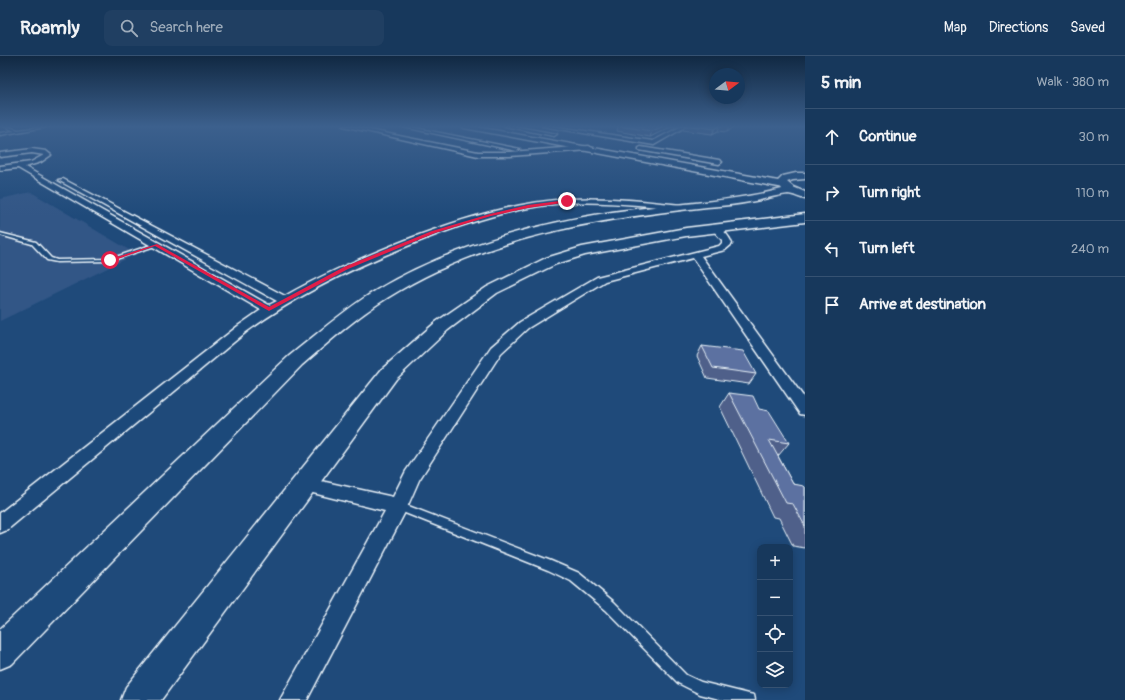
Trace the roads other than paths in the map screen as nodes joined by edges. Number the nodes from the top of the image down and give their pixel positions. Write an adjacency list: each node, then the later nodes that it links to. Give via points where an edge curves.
1 (47, 156): 6 (street)
2 (631, 156): 10 (street)
3 (662, 156): 10 (street, via 762,175)
4 (684, 156): 5 (street)
5 (719, 162)
6 (31, 164): 7 (street); 17 (street)
7 (18, 166): 8 (street); 15 (street)
8 (0, 168)
9 (805, 176): 10 (main road)
10 (792, 187): 11 (main road, via 754,199)
11 (681, 207): 17 (street, via 590,200 545,204 490,215 434,232 386,251); 23 (main road, via 577,221 504,239 472,250 394,287 344,321 295,361)
12 (805, 218): 13 (main road)
13 (716, 228): 16 (street, via 726,239 727,244 722,248); 20 (main road, via 582,251 551,261 492,290 442,326 389,374)
14 (0, 234): 15 (lane, via 34,243 49,259 58,261 110,260)
15 (156, 245): 18 (street)
16 (695, 255): 19 (street); 21 (street, via 601,279 524,325 496,350 412,476)
17 (284, 300): 18 (street)
18 (269, 310): 22 (street)
19 (805, 410)
20 (303, 484): 21 (street); 24 (main road)
21 (398, 506): 25 (street); 26 (lane, via 575,577 610,606 682,679 700,688)
22 (0, 524)
23 (0, 652)
24 (138, 700)
25 (293, 700)
26 (750, 700)

